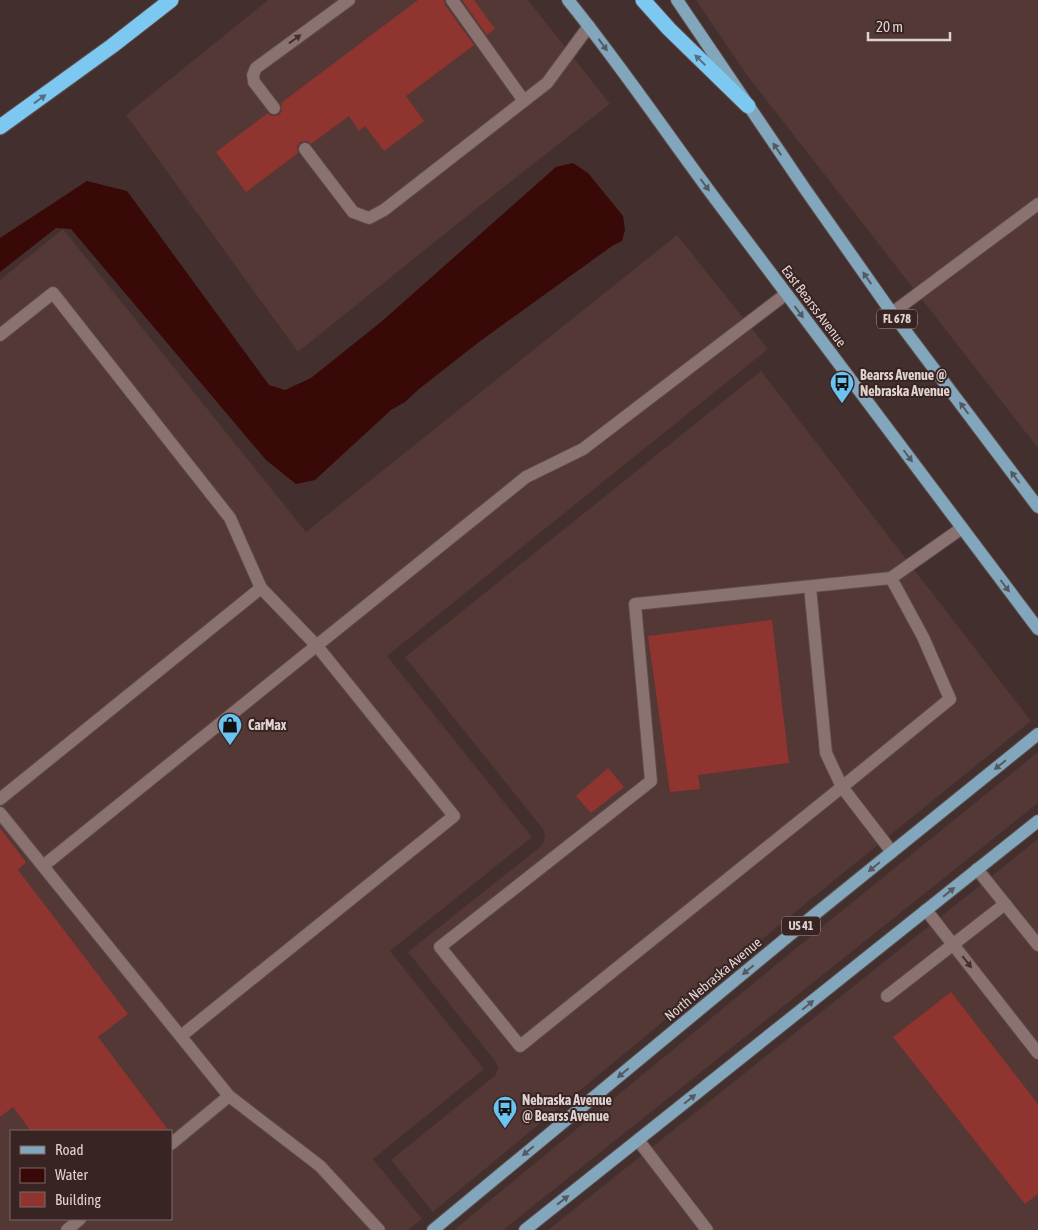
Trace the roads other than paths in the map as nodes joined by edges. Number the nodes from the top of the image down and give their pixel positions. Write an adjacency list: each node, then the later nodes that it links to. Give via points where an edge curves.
1 (170, 0): 11 (highway, one-way to 1)
2 (349, 0): 10 (lane, one-way to 2, via 254,82 256,68)
3 (452, 0): 8 (lane)
4 (568, 0): 7 (main road, East Bearss Avenue)
5 (643, 0): 9 (highway, one-way to 5)
6 (677, 0): 9 (main road, FL 678)
7 (589, 26): 8 (lane, via 547,83); 14 (main road, East Bearss Avenue, one-way to 14)
8 (524, 101): 12 (lane, via 384,210 369,218 353,212)
9 (748, 106): 15 (main road, FL 678, one-way to 9)
10 (274, 108)
11 (0, 127)
12 (305, 148)
13 (1038, 204): 15 (lane)
14 (786, 294): 18 (main road, East Bearss Avenue, one-way to 18); 23 (lane, via 583,449 526,476)
15 (892, 312): 17 (main road, FL 678, one-way to 15)
16 (0, 336): 21 (lane, via 53,293 230,518)
17 (1038, 507)
18 (962, 528): 19 (lane); 22 (main road, East Bearss Avenue, one-way to 22)
19 (891, 578): 20 (lane); 25 (lane, via 923,637 950,699)
20 (810, 587): 25 (lane, via 826,753); 25 (lane, via 635,604 651,781 440,947 520,1046)
21 (261, 588): 23 (lane); 26 (lane)
22 (1038, 629)
23 (316, 646): 30 (lane); 37 (lane, via 454,816)
24 (1038, 734): 29 (main road, North Nebraska Avenue / US 41, one-way to 29)
25 (842, 787): 29 (lane)
26 (0, 799)
27 (0, 813): 30 (lane)
28 (1038, 821): 31 (main road)
29 (892, 852): 45 (main road, North Nebraska Avenue / US 41, one-way to 45)
30 (43, 866): 37 (lane)
31 (977, 869): 32 (lane); 33 (main road, one-way to 31)
32 (1005, 904): 34 (lane); 35 (lane)
33 (926, 910): 34 (lane); 40 (main road, one-way to 33)
34 (954, 945): 36 (lane); 38 (lane, one-way to 38)
35 (1038, 945)
36 (887, 996)
37 (181, 1036): 39 (lane)
38 (1038, 1053)
39 (229, 1096): 41 (lane); 44 (lane, via 320,1166)
40 (638, 1140): 46 (main road, one-way to 40); 47 (lane)
41 (172, 1143)
42 (79, 1220): 43 (lane)
43 (67, 1230)
44 (379, 1230)
45 (433, 1230)
46 (525, 1230)
47 (707, 1230)

